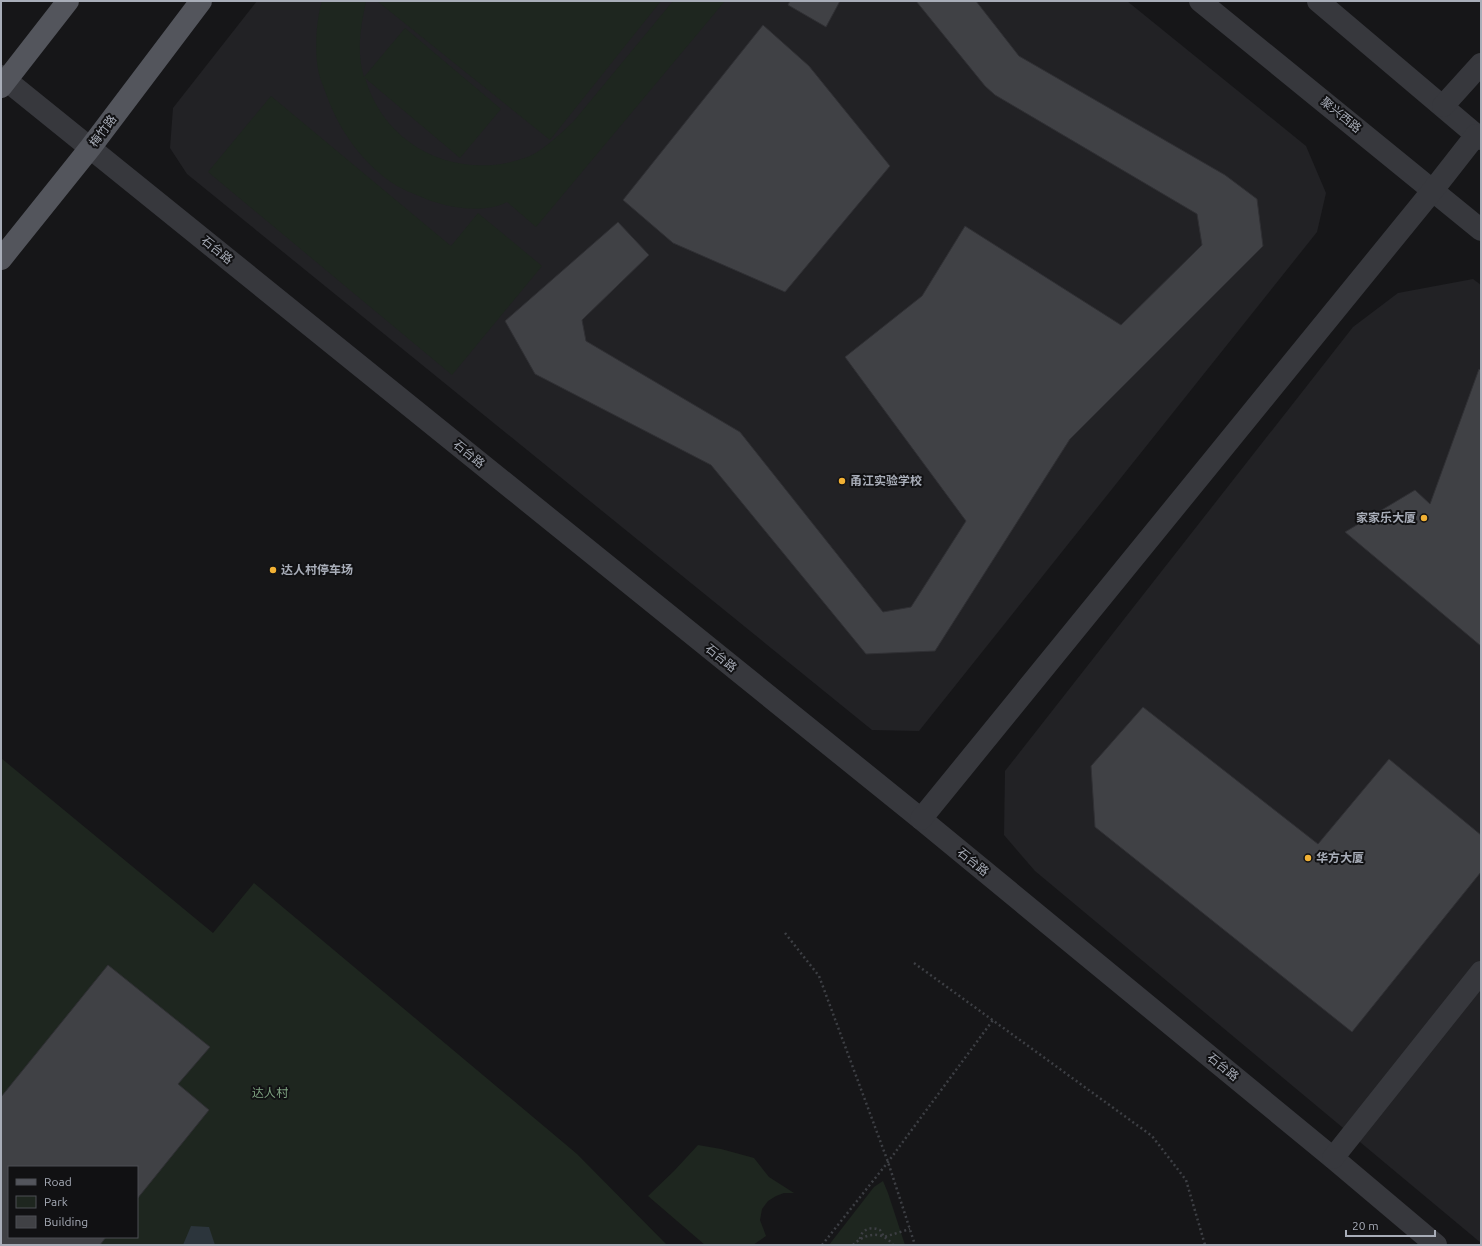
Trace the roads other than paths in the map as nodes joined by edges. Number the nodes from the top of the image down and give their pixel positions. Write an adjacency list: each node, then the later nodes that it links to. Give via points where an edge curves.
1 (68, 1): 6 (main road)
2 (201, 1): 9 (main road, 梅竹路)
3 (1200, 1): 10 (street, 聚兴西路)
4 (1318, 1): 7 (street)
5 (1481, 64): 7 (street)
6 (3, 81): 9 (street, 石台路)
7 (1443, 106): 8 (street)
8 (1479, 137): 10 (street)
9 (90, 148): 12 (main road, 梅竹路); 13 (street, 石台路)
10 (1433, 190): 11 (street, 聚兴西路); 13 (street)
11 (1481, 230)
12 (1, 259)
13 (921, 819): 15 (street, 石台路)
14 (1481, 972): 15 (street)
15 (1333, 1158): 16 (street, 石台路)
16 (1436, 1245)

